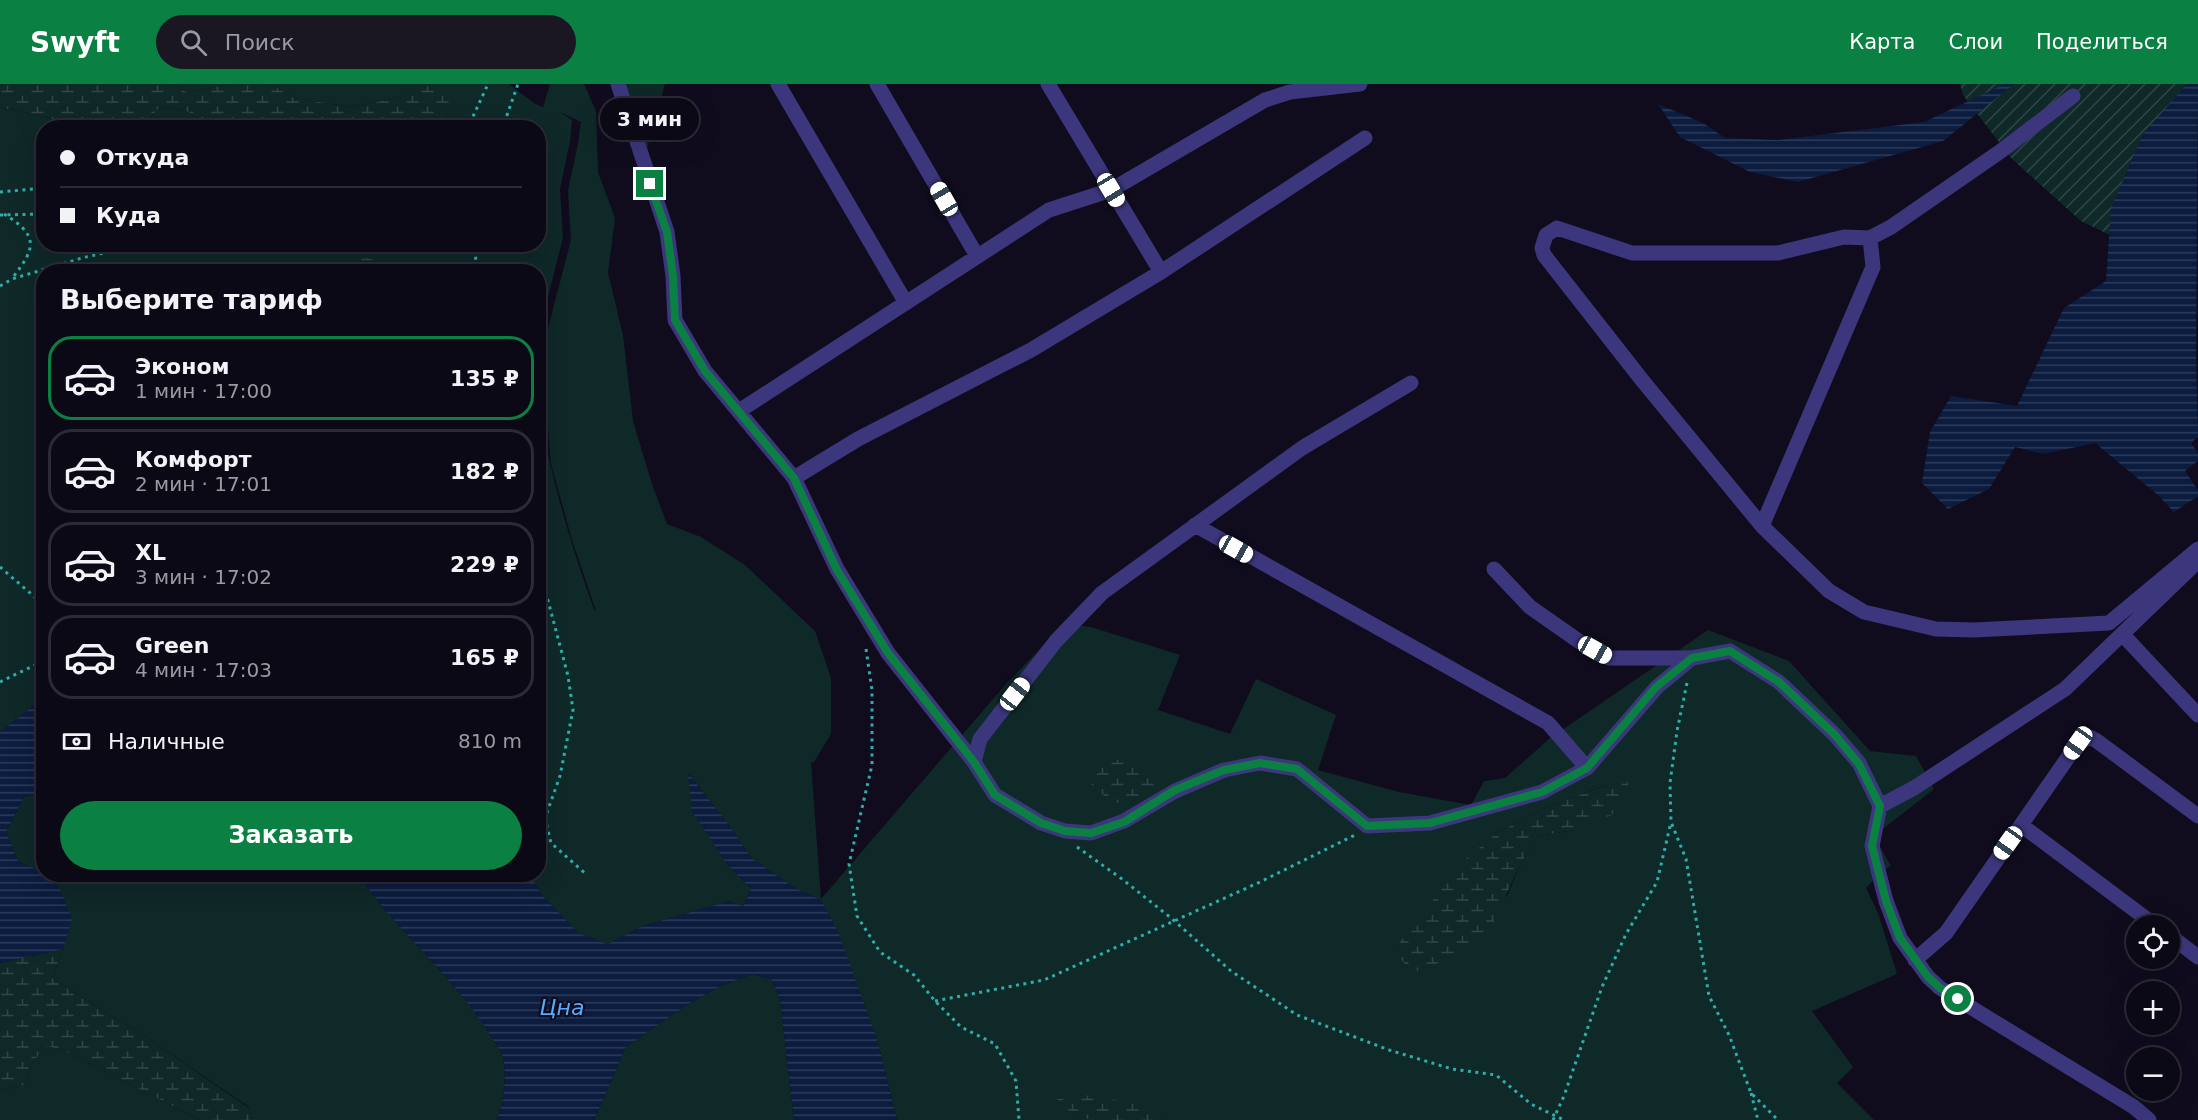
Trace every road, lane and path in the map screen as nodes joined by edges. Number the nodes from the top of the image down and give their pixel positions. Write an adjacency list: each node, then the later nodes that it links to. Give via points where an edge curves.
1 (488, 84): 9 (path)
2 (518, 84): 10 (path)
3 (618, 84): 27 (street, via 667,232 675,320 705,371)
4 (778, 84): 25 (street)
5 (877, 84): 19 (street)
6 (1048, 84): 13 (street)
7 (1360, 84): 13 (street, via 1290,92 1265,100)
8 (2073, 96): 17 (street, via 1983,164)
9 (471, 120)
10 (504, 120)
11 (1365, 138): 22 (street)
12 (36, 189): 14 (path)
13 (1111, 190): 19 (street, via 1049,210); 22 (street)
14 (0, 192)
15 (2, 214): 16 (path); 23 (path, via 23,226 30,239 27,259)
16 (36, 214)
17 (1870, 238): 30 (street, via 1873,267); 30 (street, via 1844,237 1778,253 1632,253 1557,228 1543,241 1544,255 1562,280)
18 (108, 252): 20 (path)
19 (977, 256): 25 (street)
20 (62, 264)
21 (36, 272): 23 (path)
22 (1161, 272): 28 (street, via 1031,350 858,440)
23 (12, 279): 24 (path)
24 (0, 286)
25 (906, 303): 27 (street)
26 (1411, 383): 29 (street, via 1302,448)
27 (740, 411): 28 (street)
28 (794, 478): 43 (street, via 837,570 888,653)
29 (1195, 525): 43 (street, via 1102,593 1063,633 980,739); 44 (street, via 1548,723)
30 (1762, 526): 31 (street, via 1829,591 1864,612 1936,629 2109,623)
31 (2198, 549)
32 (2198, 561): 37 (street)
33 (0, 567): 36 (path)
34 (1494, 569): 39 (street, via 1530,607 1609,658)
35 (546, 593): 46 (path, via 573,710 560,776)
36 (36, 598)
37 (2123, 635): 42 (street); 45 (street, via 2065,689)
38 (865, 643): 59 (path, via 872,690 872,765 849,864 857,915 880,952 914,975)
39 (1692, 658): 44 (street, via 1656,687); 45 (street, via 1730,651 1779,682 1835,735 1859,764); 49 (path, via 1671,772)
40 (36, 664): 41 (path)
41 (0, 682)
42 (2198, 715)
43 (974, 762): 51 (street, via 995,795 1041,823 1065,831 1091,833 1124,822 1175,790 1224,770 1260,763 1297,769)
44 (1587, 768): 51 (street, via 1542,792 1430,823)
45 (1880, 806): 58 (street, via 1872,846 1889,910 1900,938)
46 (546, 815)
47 (2198, 816): 50 (street, via 2090,737 2078,743)
48 (546, 822): 53 (path, via 551,843)
49 (1671, 822): 60 (path, via 1686,859 1709,996); 61 (path, via 1657,882 1626,934 1602,987)
50 (2021, 825): 54 (street); 58 (street, via 1946,933)
51 (1367, 826): 55 (path, via 1353,837)
52 (1068, 841): 55 (path)
53 (587, 875)
54 (2141, 915)
55 (1175, 921): 59 (path, via 1044,980); 61 (path, via 1231,971 1297,1015 1389,1050 1452,1068 1496,1075)
56 (2180, 943): 57 (street)
57 (2198, 957)
58 (1915, 960): 66 (street, via 1940,988)
59 (935, 1001): 62 (path, via 961,1027 995,1044 1016,1081)
60 (1751, 1093): 64 (path); 65 (path)
61 (1554, 1118): 63 (path)
62 (1019, 1120)
63 (1564, 1120)
64 (1758, 1120)
65 (1778, 1120)
66 (2149, 1120)

